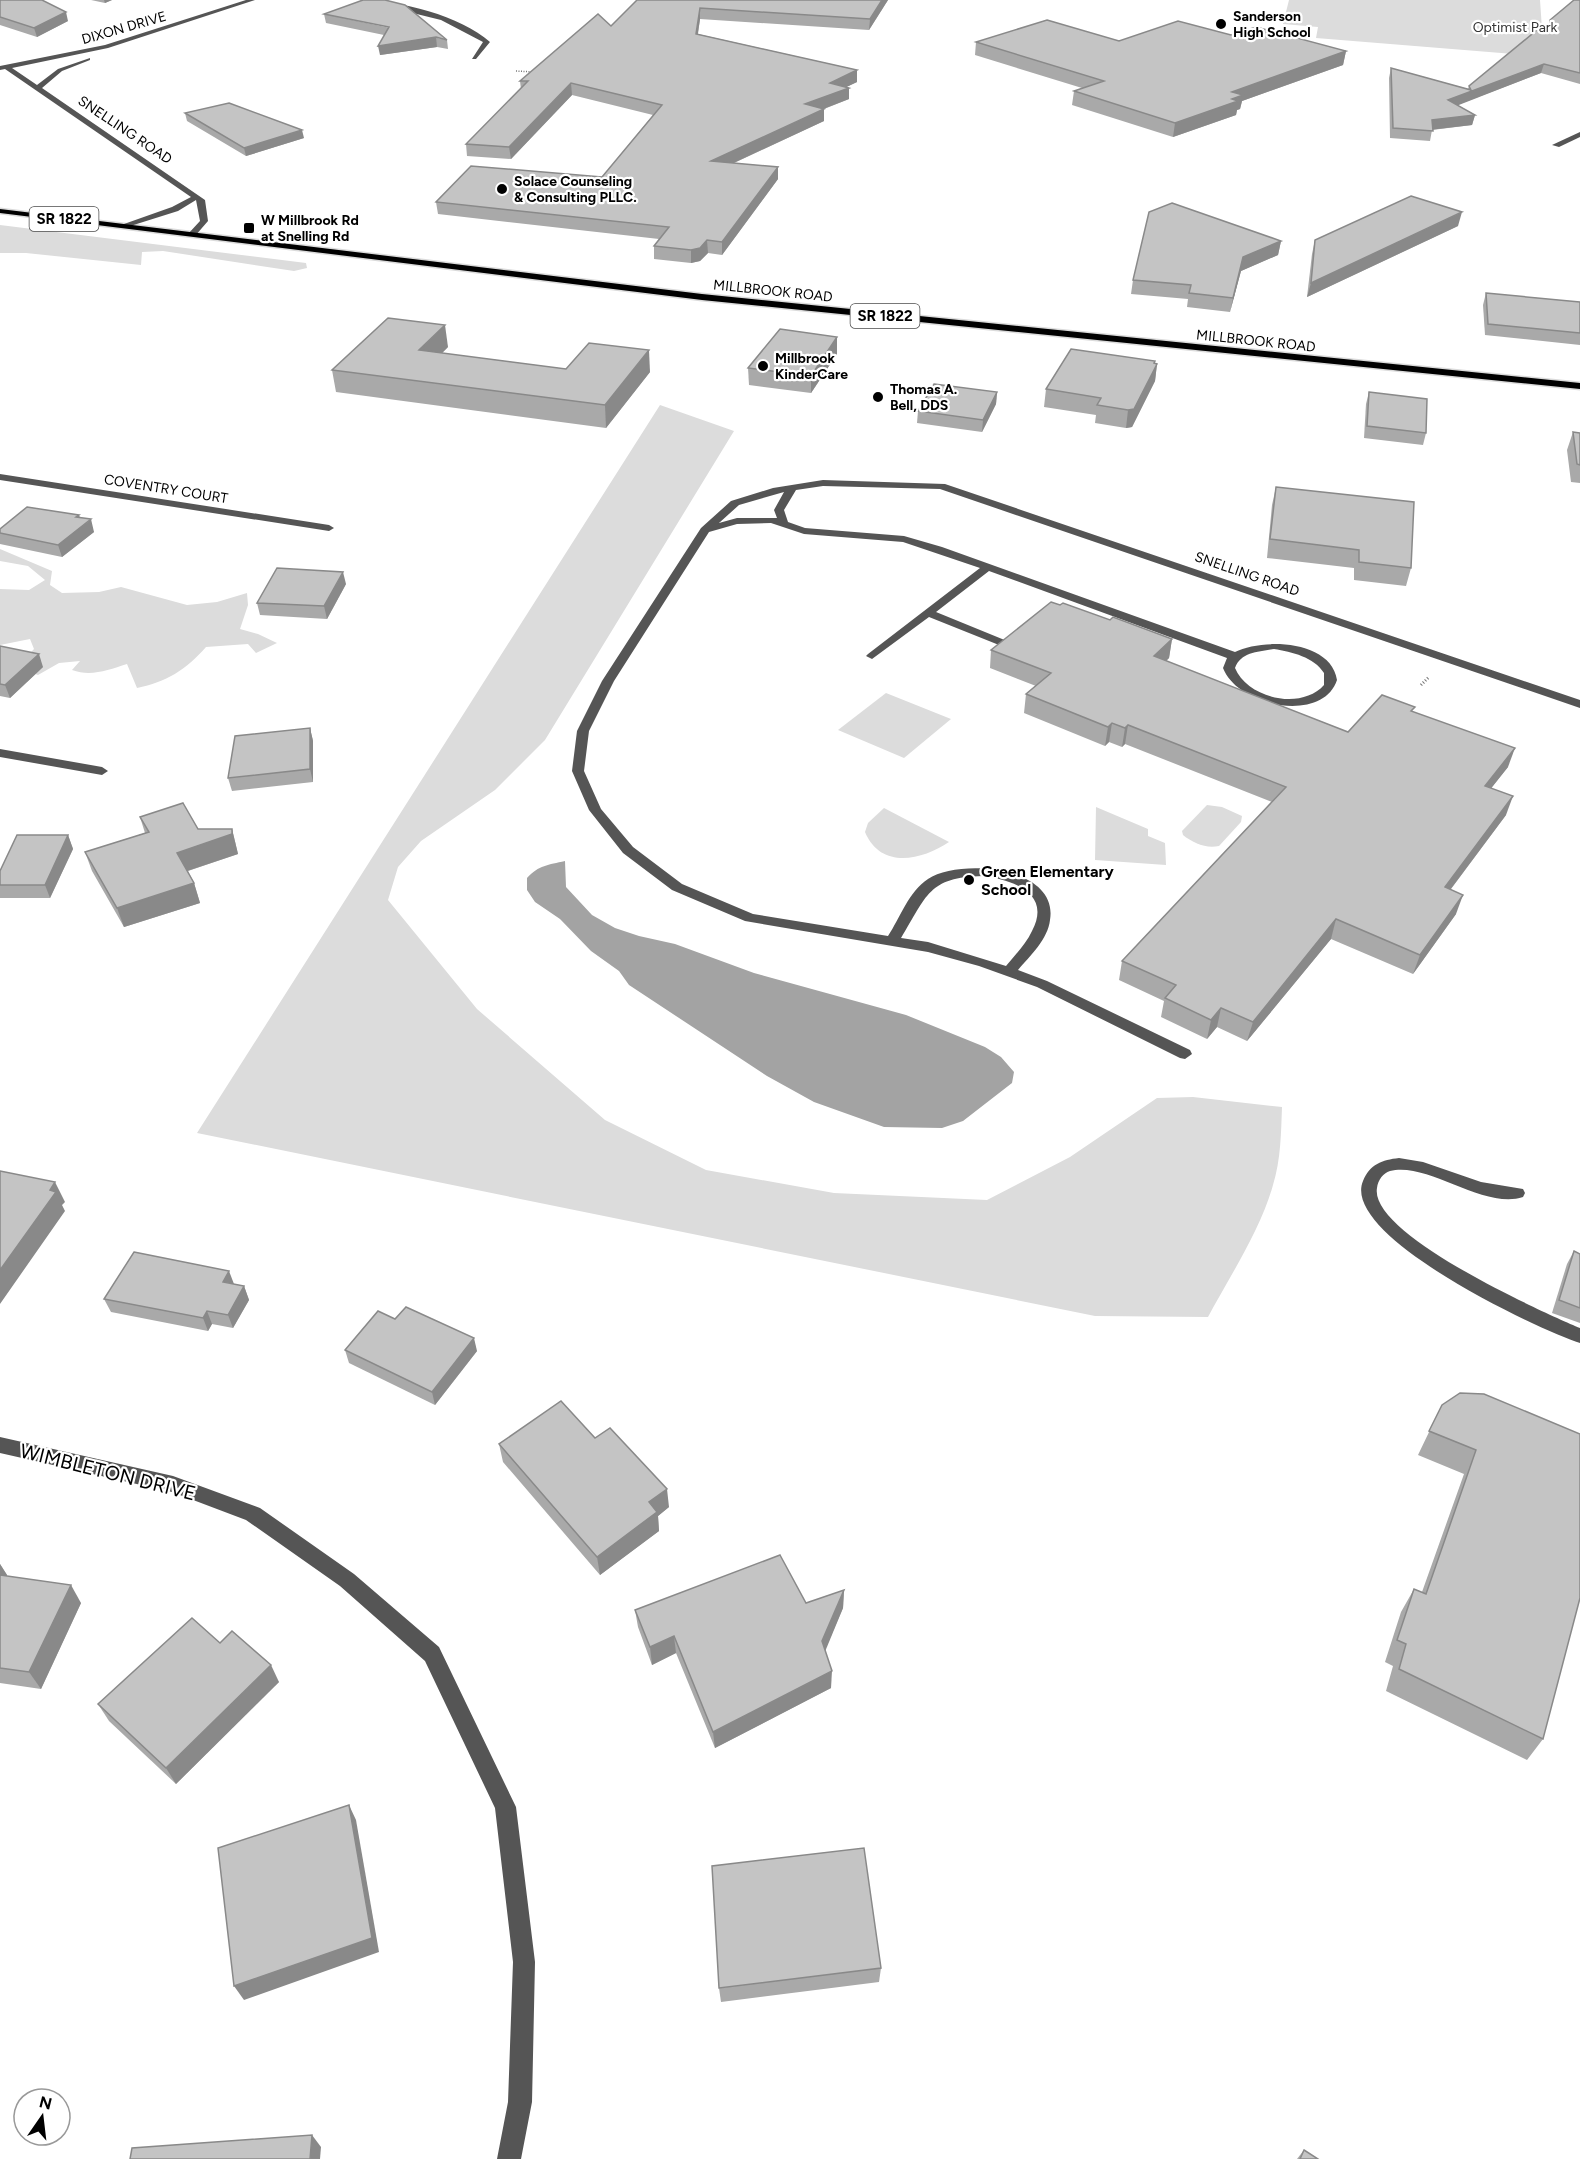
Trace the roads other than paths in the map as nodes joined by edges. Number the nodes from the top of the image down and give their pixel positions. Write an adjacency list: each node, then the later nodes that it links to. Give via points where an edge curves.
1 (252, 0): 3 (street, DIXON DRIVE)
2 (363, 0): 4 (street, via 431,14 466,27 487,42)
3 (106, 47): 5 (street, DIXON DRIVE); 6 (street, via 95,56 60,70)
4 (474, 58)
5 (3, 68): 6 (street, SNELLING ROAD)
6 (37, 88): 9 (street, SNELLING ROAD)
7 (1580, 134): 8 (street)
8 (1556, 145)
9 (197, 197): 11 (street); 12 (street, via 204,221)
10 (0, 211): 11 (main road, MILLBROOK ROAD / SR 1822)
11 (127, 226): 12 (main road, MILLBROOK ROAD / SR 1822)
12 (192, 234): 13 (main road, MILLBROOK ROAD / SR 1822, via 763,304)
13 (1580, 386)
14 (0, 477): 17 (street, COVENTRY COURT)
15 (792, 488): 16 (street, via 779,510); 18 (street, SNELLING ROAD, via 735,503); 24 (street, SNELLING ROAD, via 823,483 942,486)
16 (783, 522): 18 (street, via 737,521); 19 (street, via 804,531 904,540)
17 (328, 528)
18 (705, 530): 27 (street, SNELLING ROAD, via 608,681 583,731 578,771 595,810 628,850 677,887 750,918)
19 (988, 567): 20 (street); 23 (street)
20 (928, 613): 21 (street); 22 (street)
21 (1003, 643)
22 (872, 656)
23 (1234, 656): 23 (street, via 1229,673 1240,687 1260,698 1294,702 1322,694 1330,687 1328,669 1299,651 1258,647)
24 (1580, 704)
25 (0, 753): 26 (street)
26 (102, 771)
27 (892, 941): 28 (street, SNELLING ROAD, via 928,947); 28 (street, via 922,892 933,882 950,874 973,872 1013,878 1040,897 1044,913 1037,933)
28 (1009, 972): 29 (street, SNELLING ROAD, via 1042,984)
29 (1185, 1054)
30 (1517, 1193): 31 (street, via 1482,1188 1401,1164 1385,1165 1376,1172 1368,1198 1374,1211 1399,1234 1441,1264)
31 (1580, 1336)
32 (0, 1445): 33 (street, WIMBLETON DRIVE, via 172,1484 254,1514 347,1580 432,1654 505,1807 524,1962 520,2102)
33 (509, 2159)

